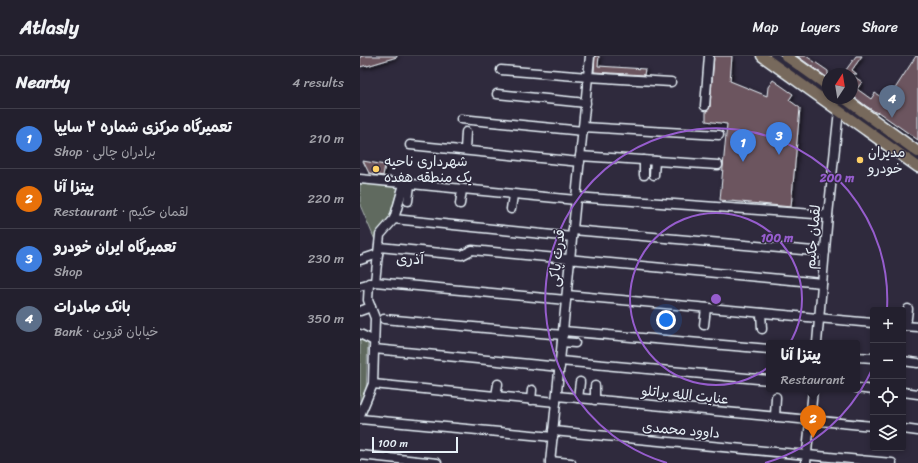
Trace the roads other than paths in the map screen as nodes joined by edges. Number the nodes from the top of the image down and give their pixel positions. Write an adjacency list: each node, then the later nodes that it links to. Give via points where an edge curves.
1 (590, 56): 7 (street, قدرت پاکی)
2 (709, 56): 15 (street)
3 (762, 56): 16 (main road)
4 (774, 56): 10 (street)
5 (789, 57): 9 (main road)
6 (501, 70): 7 (street)
7 (588, 77): 8 (street); 12 (street, قدرت پاکی)
8 (671, 82)
9 (822, 82)
10 (822, 90)
11 (497, 94): 12 (street)
12 (586, 103): 18 (street, قدرت پاکی)
13 (842, 104): 24 (street)
14 (852, 104): 23 (main road)
15 (704, 106)
16 (839, 110): 29 (main road); 40 (street, لقمان حکیم)
17 (462, 119): 18 (street)
18 (583, 129): 20 (street); 25 (street, قدرت پاکی)
19 (466, 132): 22 (street)
20 (718, 135)
21 (410, 145): 22 (street)
22 (465, 150): 25 (street)
23 (918, 152)
24 (918, 158)
25 (580, 159): 26 (street); 36 (street, قدرت پاکی)
26 (644, 160): 27 (street); 30 (street)
27 (655, 161): 28 (street); 31 (street)
28 (718, 165)
29 (918, 167)
30 (644, 175)
31 (654, 175)
32 (360, 179): 33 (street)
33 (407, 185): 34 (street); 37 (street); 41 (street)
34 (462, 190): 35 (street); 38 (street)
35 (513, 195): 36 (street); 39 (street)
36 (576, 199): 40 (street); 42 (street, قدرت پاکی)
37 (408, 201)
38 (460, 204)
39 (511, 209)
40 (828, 214): 44 (street, لقمان حکیم)
41 (394, 218): 42 (street); 43 (street, via 380,235)
42 (573, 234): 44 (street); 45 (street, قدرت پاکی)
43 (379, 251): 45 (street, via 462,254 472,250); 46 (street); 47 (street)
44 (825, 252): 48 (street, لقمان حکیم)
45 (570, 259): 48 (street); 50 (street, قدرت پاکی)
46 (360, 260)
47 (372, 282): 49 (street); 50 (street); 51 (street, via 368,300)
48 (822, 283): 58 (street, لقمان حکیم)
49 (360, 286)
50 (566, 298): 52 (street); 65 (street, قدرت پاکی)
51 (371, 307): 54 (street); 67 (street, via 375,318)
52 (706, 308): 55 (street); 60 (street)
53 (908, 309): 56 (street)
54 (360, 311)
55 (761, 313): 58 (street); 63 (street)
56 (906, 318)
57 (384, 319): 65 (street)
58 (820, 319): 59 (street); 66 (street, لقمان حکیم)
59 (870, 323)
60 (704, 325)
61 (906, 326): 62 (street)
62 (918, 327)
63 (762, 329)
64 (360, 334): 67 (street)
65 (563, 336): 68 (street); 70 (street); 75 (street, قدرت پاکی)
66 (817, 340)
67 (374, 341): 69 (street)
68 (575, 343)
69 (374, 349): 75 (street); 78 (street)
70 (766, 349)
71 (860, 357): 72 (street)
72 (870, 358)
73 (906, 361): 74 (street)
74 (918, 363)
75 (560, 364): 76 (street); 90 (street, قدرت پاکی)
76 (766, 380)
77 (580, 382): 89 (street)
78 (373, 384): 87 (street, عنایت الله براتلو); 93 (street)
79 (498, 384): 87 (street)
80 (595, 386): 92 (street)
81 (860, 388): 83 (street)
82 (532, 390): 91 (street)
83 (870, 390)
84 (813, 392): 96 (street)
85 (906, 392): 86 (street)
86 (918, 394)
87 (496, 396): 91 (street, عنایت الله براتلو)
88 (776, 397): 94 (street)
89 (578, 398): 90 (street, عنایت الله براتلو); 92 (street, عنایت الله براتلو)
90 (556, 399): 91 (street, عنایت الله براتلو); 100 (street, قدرت پاکی)
91 (531, 400)
92 (595, 400): 94 (street, عنایت الله براتلو)
93 (360, 415)
94 (776, 417): 96 (street, عنایت الله براتلو)
95 (360, 419): 100 (street, داوود محمدی)
96 (810, 420): 97 (street, عنایت الله براتلو); 102 (street)
97 (870, 426)
98 (906, 429): 99 (street)
99 (918, 431)
100 (553, 434): 102 (street, داوود محمدی); 104 (street, قدرت پاکی)
101 (360, 455): 103 (street)
102 (806, 459): 107 (street, داوود محمدی)
103 (412, 462): 105 (street)
104 (550, 462): 106 (street)
105 (437, 463)
106 (572, 463)
107 (892, 463)

